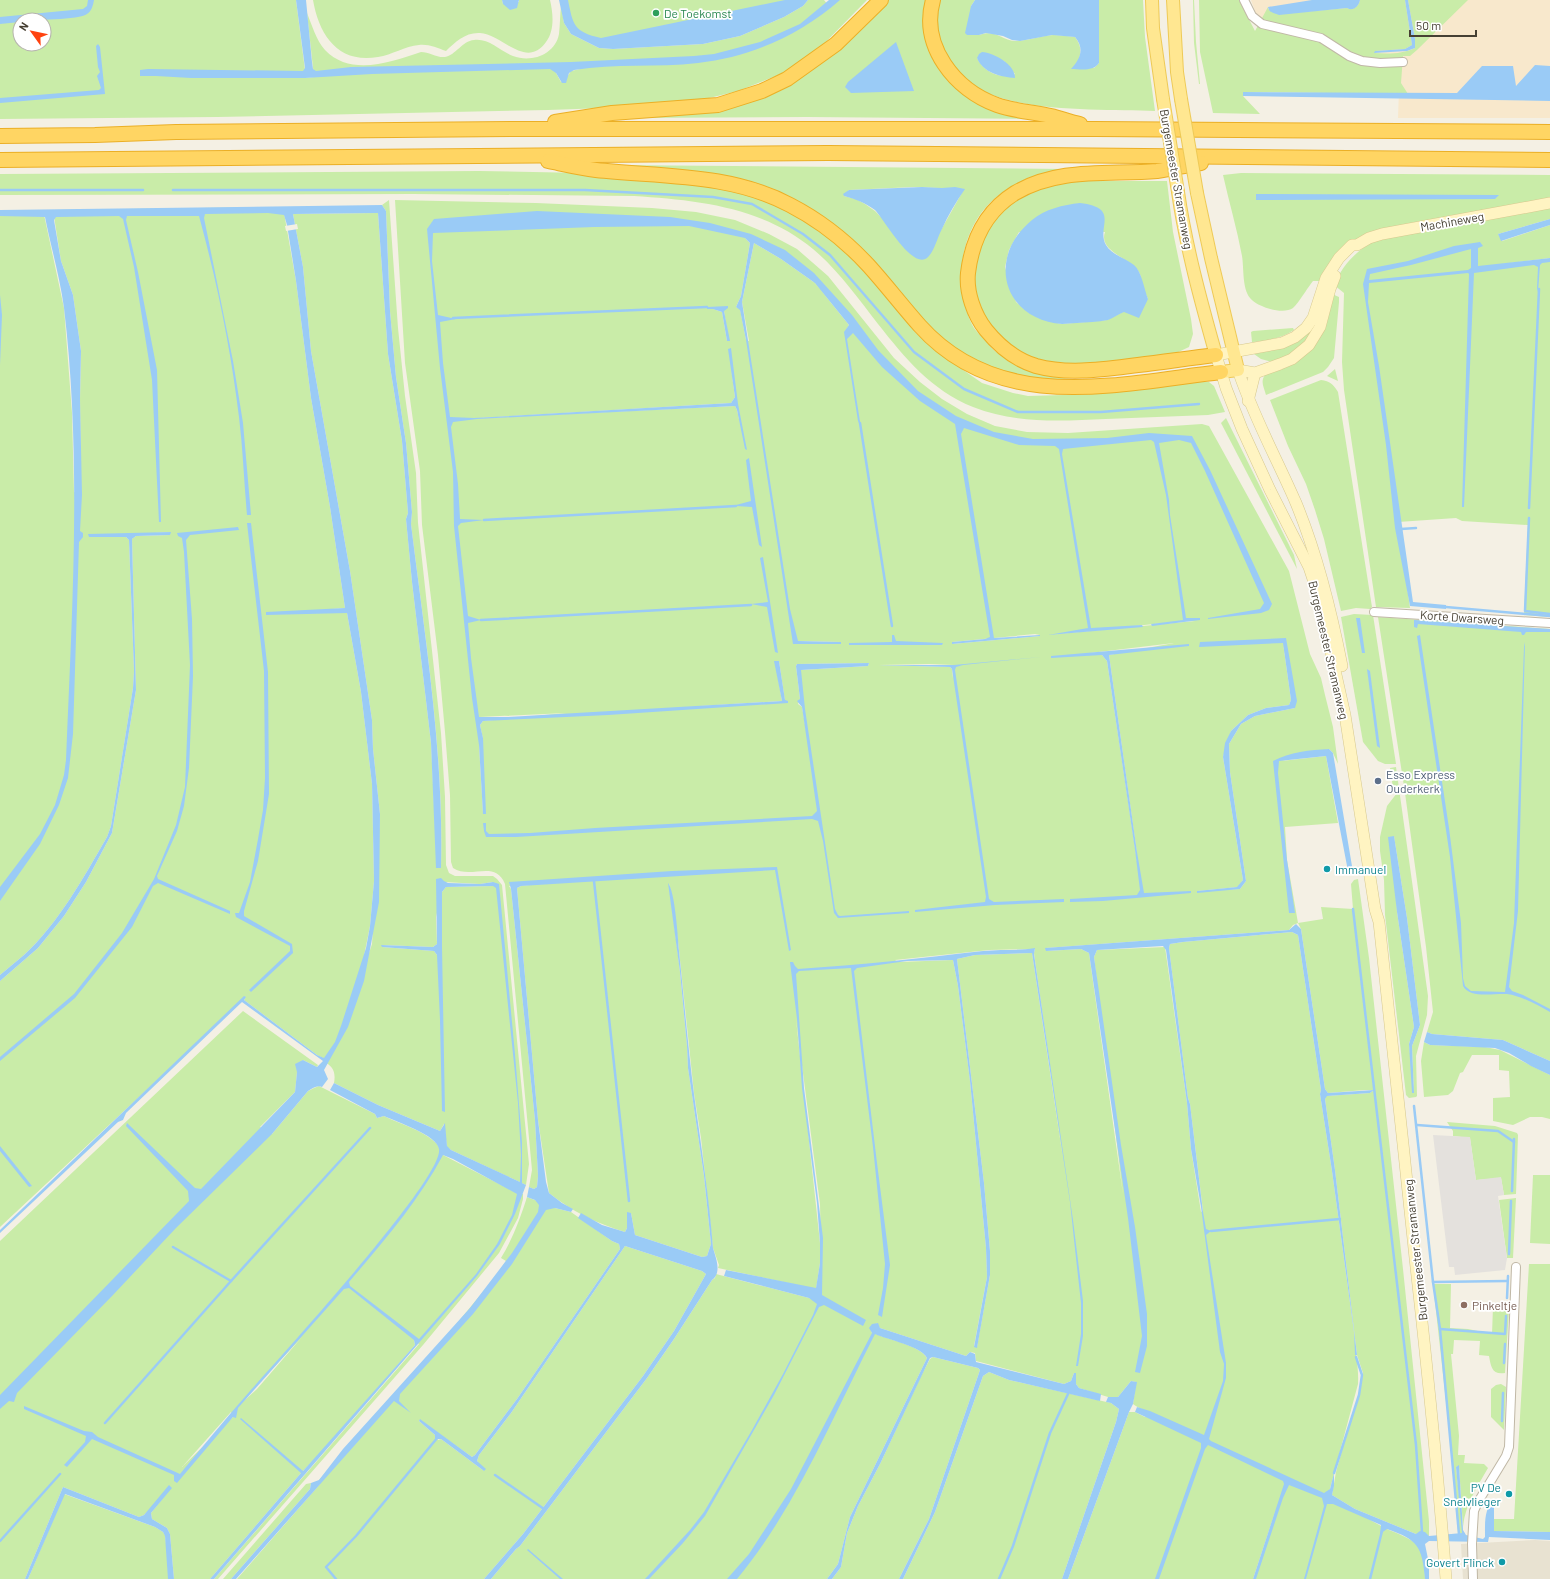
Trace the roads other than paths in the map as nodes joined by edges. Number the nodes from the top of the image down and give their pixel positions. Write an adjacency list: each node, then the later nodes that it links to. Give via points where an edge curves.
1 (881, 0): 7 (highway, via 836,44 813,62 787,79 744,98 718,105 612,113)
2 (933, 0): 8 (highway, via 930,11 933,43 949,72 970,91 996,105)
3 (1152, 0): 18 (main road, Burgemeester Stramanweg, bridge, via 1157,57 1178,192)
4 (1173, 0): 17 (main road, Burgemeester Stramanweg, bridge, via 1177,72 1197,193)
5 (1244, 0): 6 (street, via 1252,16 1262,24 1321,38 1362,61 1380,64)
6 (1403, 62)
7 (511, 129): 8 (highway); 10 (highway)
8 (1096, 129): 9 (highway)
9 (1550, 132)
10 (0, 136)
11 (516, 155): 12 (highway, via 828,153); 13 (highway); 20 (highway, via 595,170 714,181 755,190 789,204 830,231 868,265 920,326 942,346 982,371 1009,380 1037,386 1083,388)
12 (1235, 157): 14 (highway); 18 (highway, via 1157,171 1071,174 1030,186 1016,193 991,214 976,238 970,255 970,296 983,326 1007,351 1036,366 1074,371)
13 (0, 160)
14 (1550, 160)
15 (1550, 203): 16 (main road, Machineweg, via 1382,234)
16 (1357, 245): 17 (main road, Machineweg, via 1352,245 1344,252 1332,267 1322,286 1313,318 1306,328 1282,343); 21 (main road, Machineweg, via 1333,279 1320,327 1309,345 1292,359)
17 (1234, 352): 18 (main road); 19 (main road, Burgemeester Stramanweg); 20 (main road)
18 (1216, 355): 20 (main road, Burgemeester Stramanweg)
19 (1238, 370): 20 (main road); 21 (main road); 22 (main road, Burgemeester Stramanweg)
20 (1221, 372): 25 (main road, Burgemeester Stramanweg, via 1242,429 1309,567 1318,594 1345,715)
21 (1255, 373): 22 (main road)
22 (1248, 401): 25 (main road, Burgemeester Stramanweg, via 1295,503 1313,548 1328,599 1359,757 1381,907)
23 (1374, 612): 24 (street, Korte Dwarsweg)
24 (1550, 622)
25 (1379, 922): 27 (main road, Burgemeester Stramanweg, via 1400,1108)
26 (1516, 1267): 28 (street, via 1509,1447 1474,1511)
27 (1446, 1579)
28 (1473, 1579)

